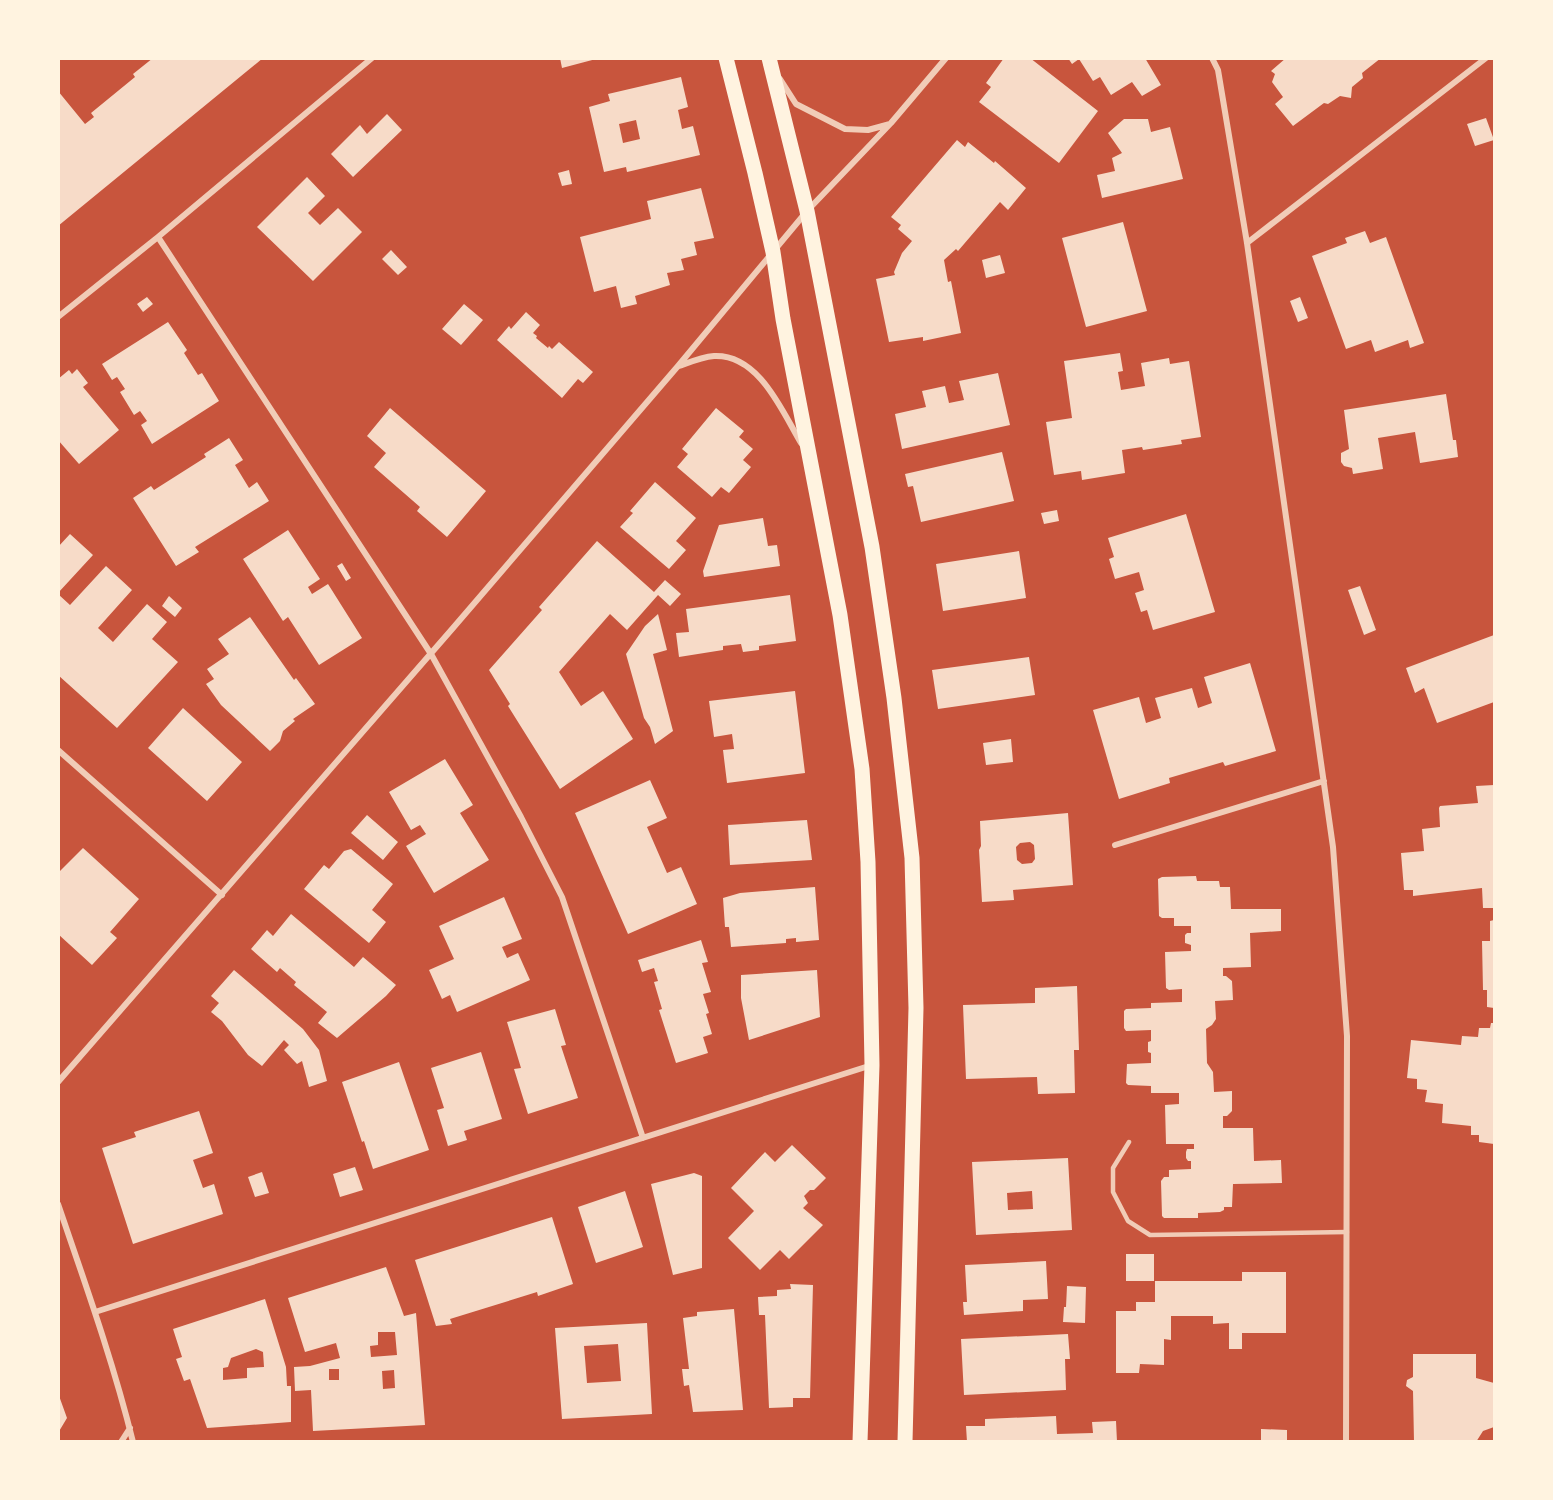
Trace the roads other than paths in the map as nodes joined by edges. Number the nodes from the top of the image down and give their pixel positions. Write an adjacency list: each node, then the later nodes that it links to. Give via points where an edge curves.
1 (372, 58): 9 (street)
2 (726, 58): 11 (main road)
3 (946, 58): 7 (street)
4 (1212, 58): 10 (street, via 1218,70)
5 (1486, 58): 10 (street)
6 (770, 63): 7 (street, via 796,104 827,121 845,129 868,130); 8 (main road)
7 (891, 123): 8 (street)
8 (807, 211): 11 (street); 31 (main road, via 872,547 912,858 916,1008)
9 (158, 237): 12 (street); 15 (street)
10 (1247, 243): 17 (street)
11 (773, 252): 13 (street); 14 (main road)
12 (58, 317)
13 (678, 366): 14 (street, via 714,356 741,361 776,399); 15 (street)
14 (812, 460): 20 (main road, via 862,769)
15 (431, 654): 19 (street); 22 (street, via 562,897)
16 (58, 750): 19 (street)
17 (1324, 781): 18 (street); 25 (street, via 1334,847 1347,1036)
18 (1115, 845)
19 (222, 895): 21 (street)
20 (872, 1065): 22 (street); 30 (main road)
21 (58, 1082)
22 (643, 1138): 26 (street)
23 (1129, 1142): 25 (lane, via 1113,1167 1113,1191 1128,1221 1150,1235)
24 (58, 1204): 26 (street)
25 (1347, 1232): 32 (street)
26 (95, 1312): 27 (street)
27 (130, 1428): 28 (street); 29 (street)
28 (121, 1442)
29 (133, 1442)
30 (860, 1442)
31 (905, 1442)
32 (1346, 1442)

